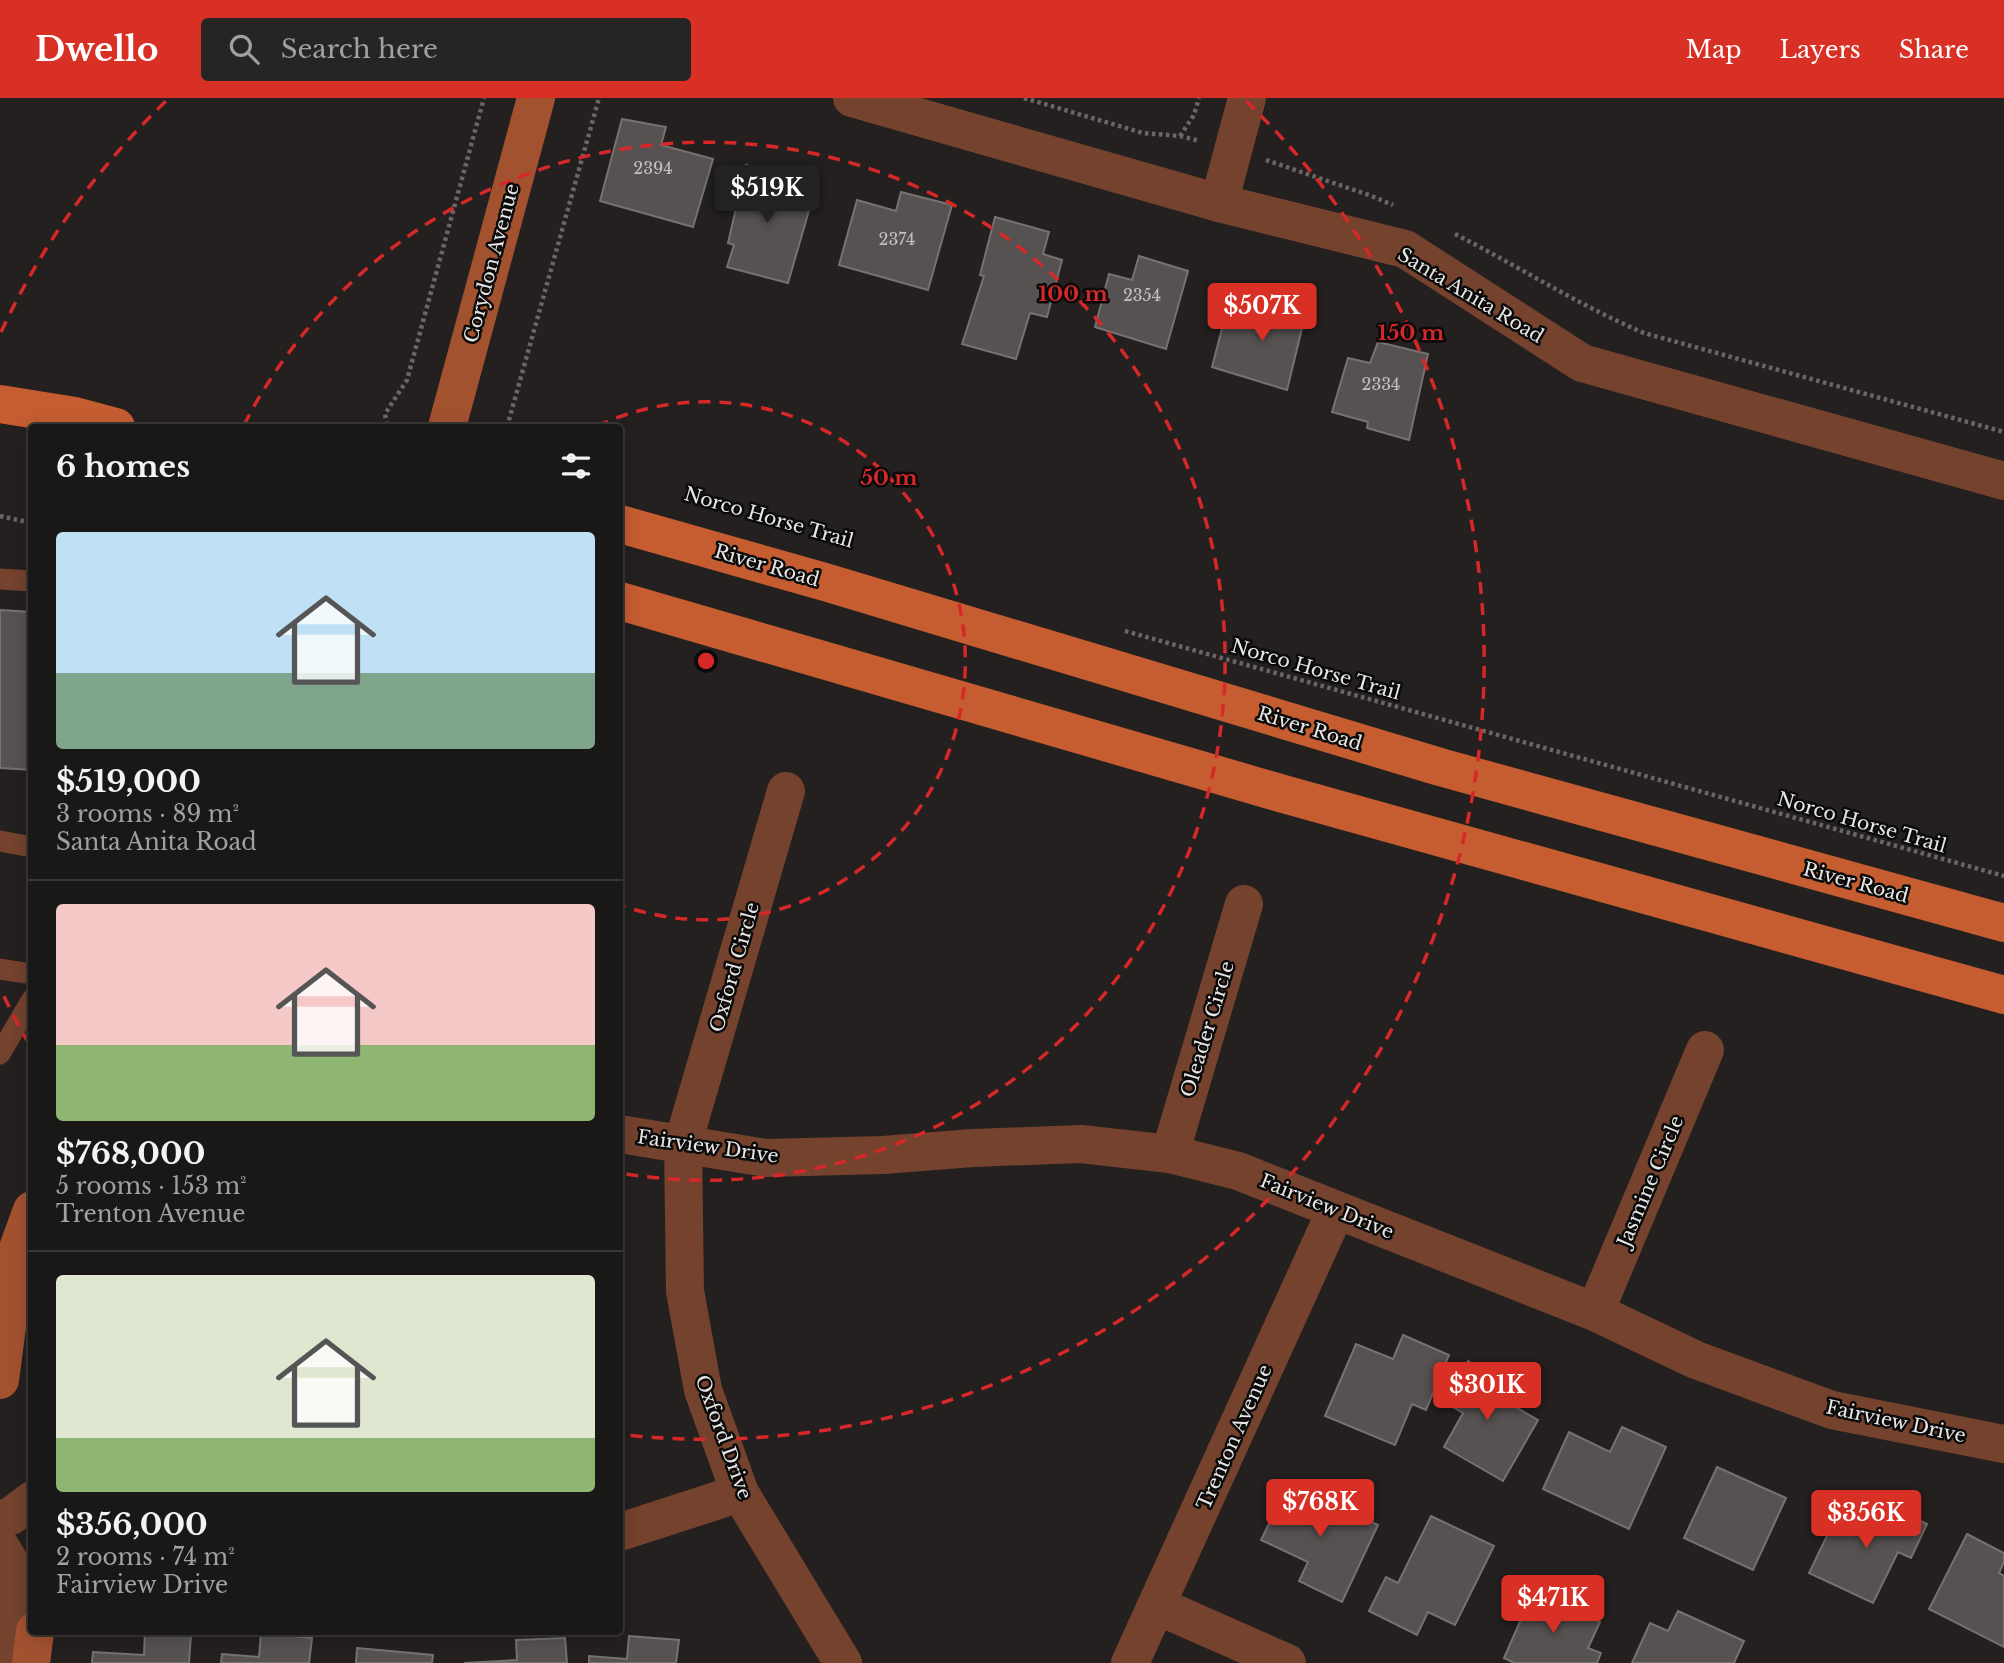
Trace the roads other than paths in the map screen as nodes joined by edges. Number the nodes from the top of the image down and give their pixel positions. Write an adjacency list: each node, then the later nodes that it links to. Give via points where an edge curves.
1 (536, 98): 7 (main road, Corydon Avenue)
2 (852, 98): 4 (street, Santa Anita Road)
3 (1247, 98): 4 (street)
4 (1219, 204): 8 (street, Santa Anita Road, via 1405,249 1582,363)
5 (0, 404): 6 (main road)
6 (105, 424)
7 (448, 424)
8 (2004, 481)
9 (623, 525): 17 (main road, River Road, via 1440,767)
10 (0, 579): 11 (lane)
11 (28, 581)
12 (623, 602): 20 (main road, via 1280,793)
13 (786, 791): 25 (street, Oxford Circle)
14 (0, 841): 15 (lane)
15 (28, 846)
16 (1244, 904): 26 (street, Oleader Circle)
17 (2004, 923)
18 (0, 969): 19 (lane)
19 (28, 973)
20 (2004, 995)
21 (28, 1006): 23 (lane)
22 (1705, 1050): 30 (street, Jasmine Circle)
23 (0, 1054)
24 (623, 1134): 25 (street, Fairview Drive)
25 (683, 1143): 26 (street, Fairview Drive, via 766,1158 1082,1144); 33 (street, Oxford Drive, via 685,1291 703,1390)
26 (1170, 1154): 27 (street, Fairview Drive, via 1238,1171)
27 (1336, 1210): 30 (street, Fairview Drive); 38 (street, Trenton Avenue)
28 (28, 1217): 29 (main road)
29 (9, 1249): 31 (main road)
30 (1595, 1312): 32 (street, Fairview Drive, via 1696,1360 1832,1410)
31 (0, 1380)
32 (2004, 1444)
33 (740, 1493): 36 (street); 42 (street, Oxford Drive)
34 (28, 1503): 35 (street)
35 (0, 1520)
36 (623, 1531)
37 (0, 1546): 40 (street, via 13,1579)
38 (1158, 1606): 43 (street, Trenton Avenue); 44 (street)
39 (35, 1635): 41 (main road)
40 (8, 1663)
41 (32, 1663)
42 (843, 1663)
43 (1130, 1663)
44 (1287, 1663)

